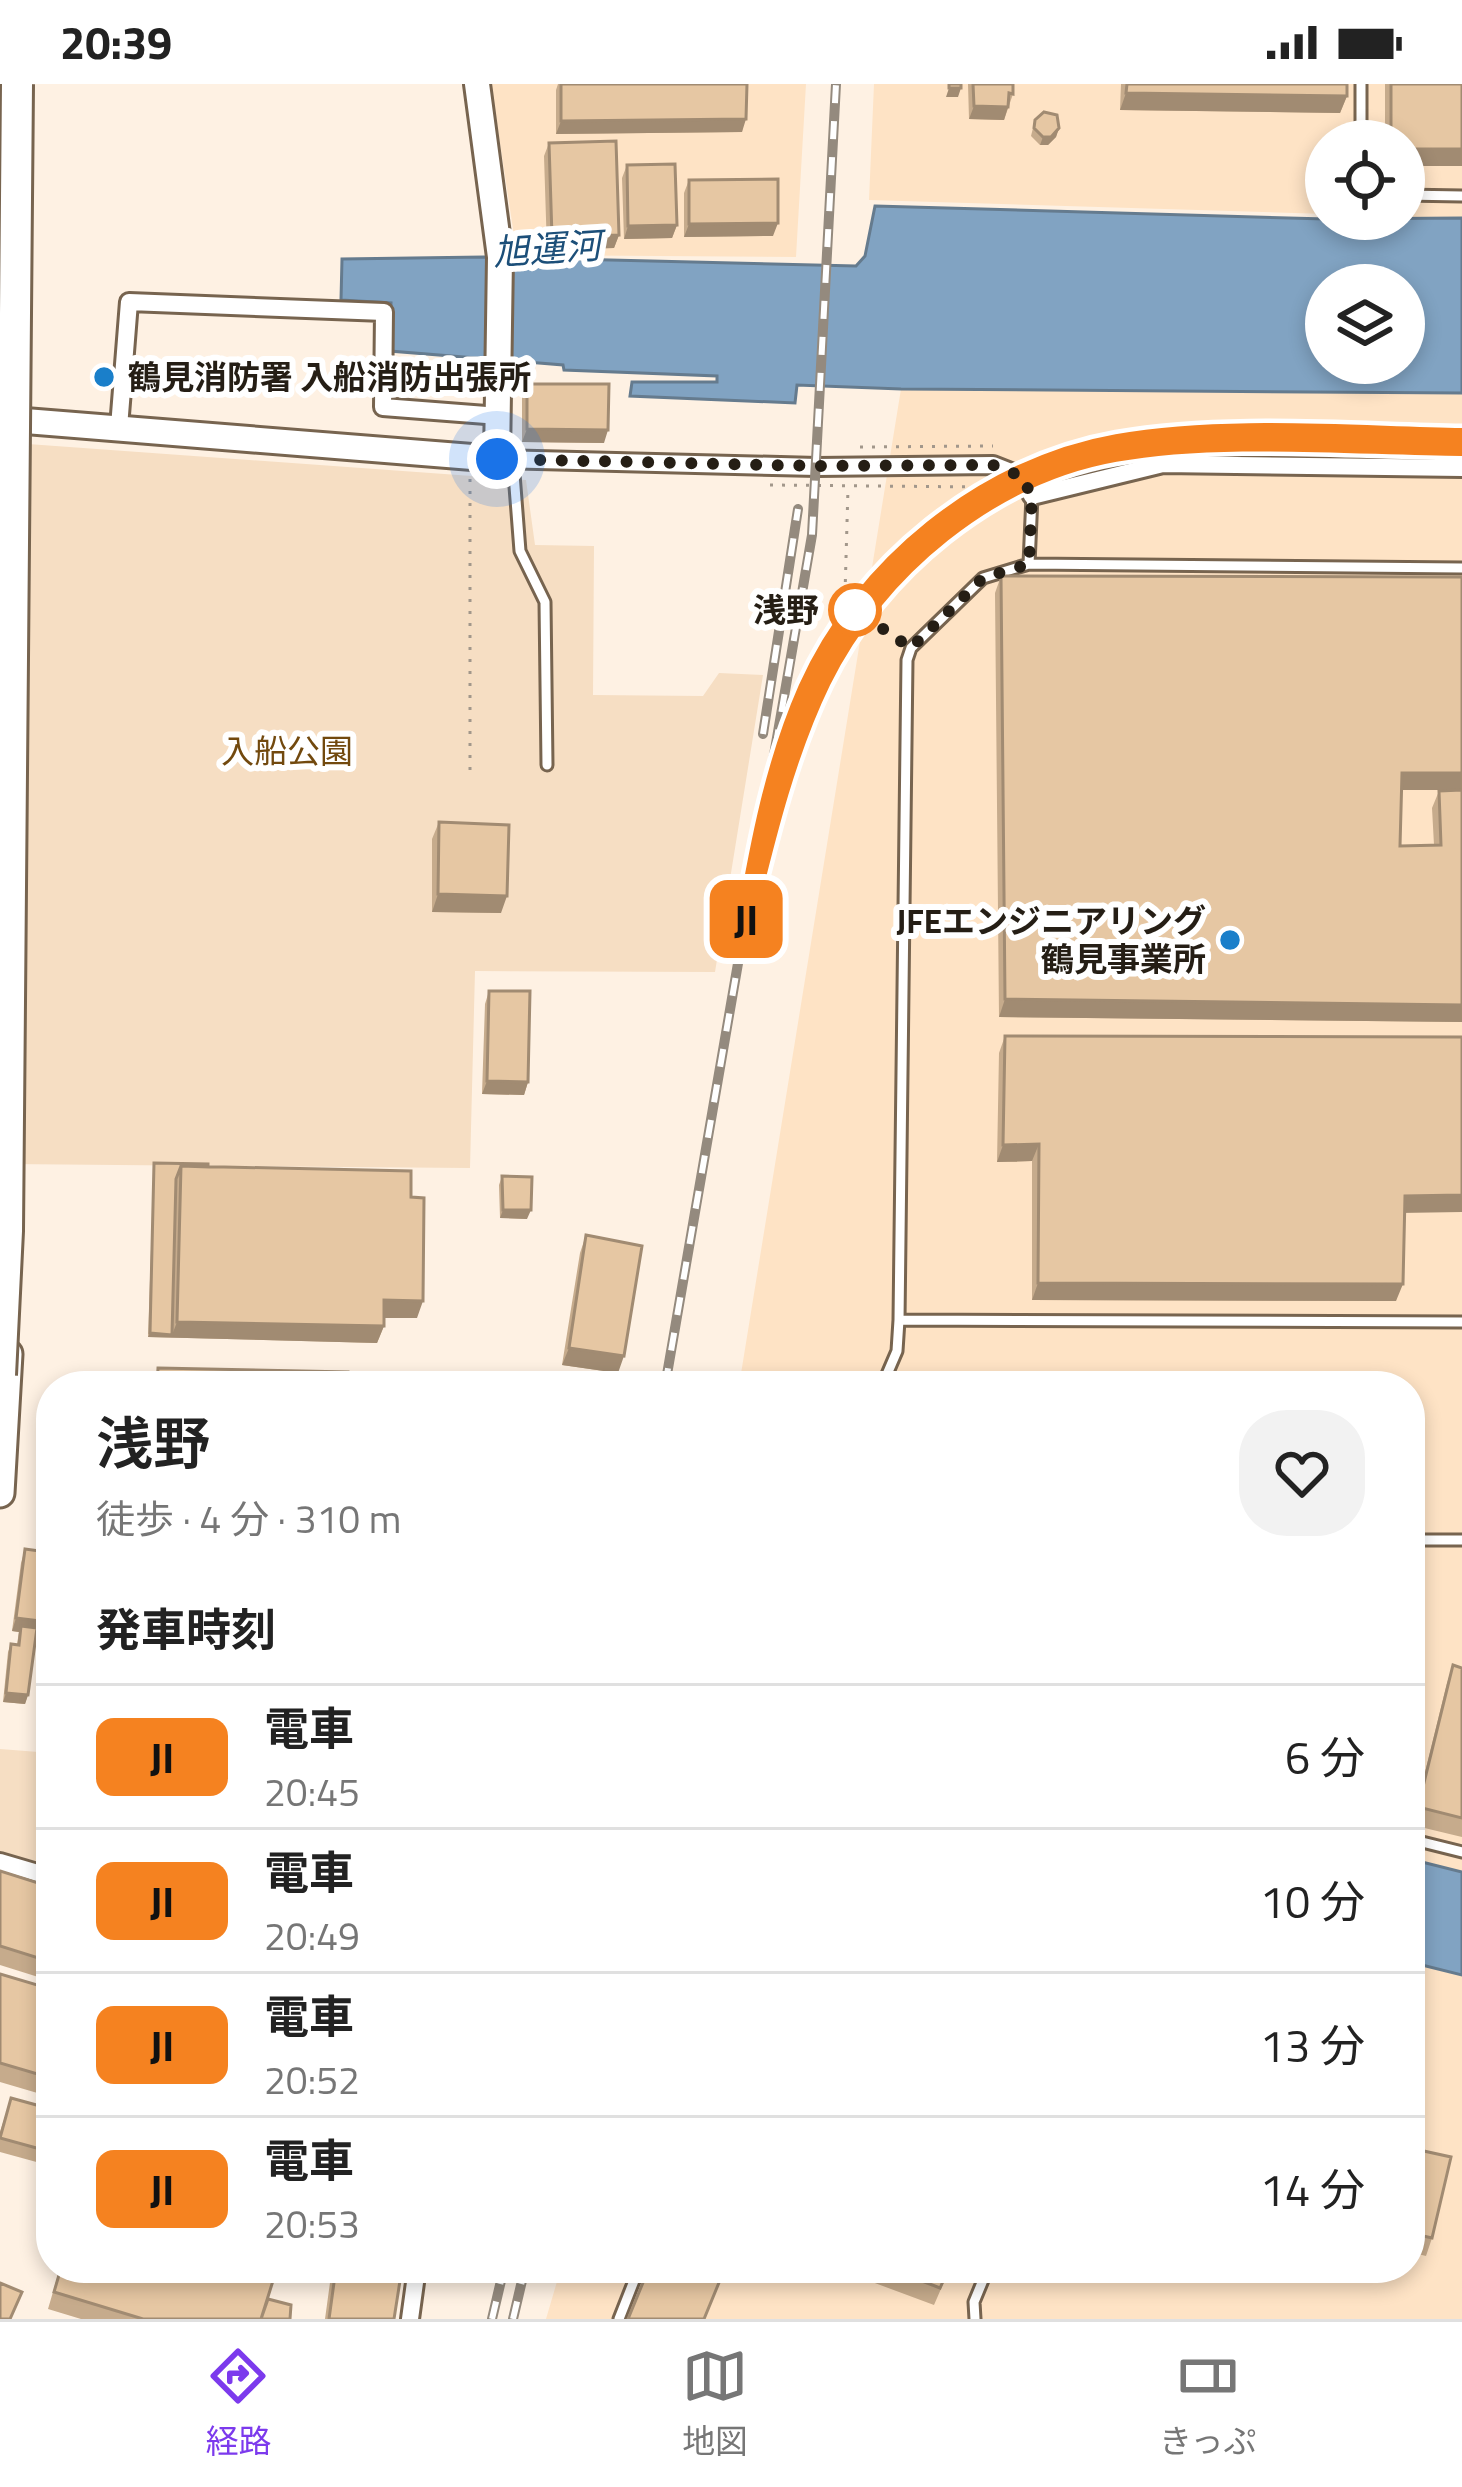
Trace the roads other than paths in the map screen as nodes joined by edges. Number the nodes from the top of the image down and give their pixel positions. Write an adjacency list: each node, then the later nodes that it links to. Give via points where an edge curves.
1 (5, 84): 8 (main road)
2 (17, 84): 10 (highway, bridge)
3 (478, 84): 9 (street, via 500,257)
4 (1361, 84): 5 (lane)
5 (1360, 120)
6 (1425, 196): 7 (lane)
7 (1462, 196)
8 (2, 240): 10 (main road)
9 (499, 416): 11 (street, via 383,407 384,312 129,302); 12 (street)
10 (8, 427): 11 (street); 17 (highway, bridge); 22 (highway, bridge); 23 (main road, via 12,1163)
11 (119, 427): 12 (street, via 321,436)
12 (505, 460): 14 (street, via 993,465 1021,476); 18 (lane, via 520,551 545,602)
13 (1462, 468): 14 (street, via 1163,464)
14 (1032, 496): 15 (lane)
15 (1029, 564): 16 (lane); 19 (lane, via 983,578 907,660)
16 (1462, 568)
17 (0, 597)
18 (547, 765)
19 (899, 1320): 20 (lane); 21 (lane)
20 (1462, 1322)
21 (888, 1371)
22 (0, 1375)
23 (0, 1493)
24 (1425, 1540): 25 (lane)
25 (1462, 1540)
26 (1425, 1843): 27 (lane)
27 (1462, 1852)
28 (0, 1862): 29 (street)
29 (36, 1873)
30 (415, 2283): 33 (street)
31 (633, 2283): 34 (lane)
32 (982, 2283): 35 (lane)
33 (410, 2319)
34 (619, 2319)
35 (975, 2319)

